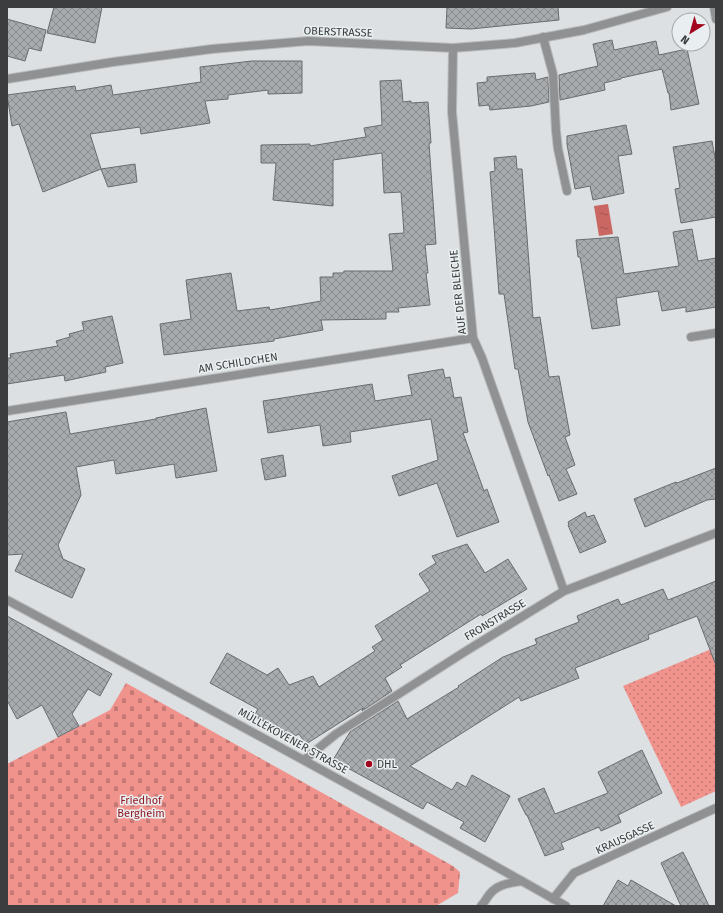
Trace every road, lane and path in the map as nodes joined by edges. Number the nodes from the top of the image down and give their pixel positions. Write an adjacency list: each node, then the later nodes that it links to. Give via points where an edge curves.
1 (667, 7): 4 (street, OBERSTRASSE, via 584,30)
2 (714, 7): 3 (street)
3 (716, 19)
4 (543, 37): 5 (street, OBERSTRASSE, via 514,43); 7 (street, via 553,74 558,149)
5 (453, 48): 6 (street, OBERSTRASSE, via 308,41 212,49); 10 (street, AUF DER BLEICHE, via 452,112)
6 (7, 79)
7 (567, 191)
8 (716, 333): 9 (street)
9 (691, 337)
10 (473, 338): 11 (street, AM SCHILDCHEN); 13 (street, AUF DER BLEICHE)
11 (7, 411)
12 (716, 533): 13 (street, FRONSTRASSE)
13 (564, 591): 15 (street, FRONSTRASSE, via 336,734)
14 (7, 600): 15 (street, MÜLLEKOVENER STRASSE)
15 (304, 760): 17 (street, MÜLLEKOVENER STRASSE)
16 (716, 808): 18 (street, KRAUSGASSE, via 574,873)
17 (522, 881): 18 (street, MÜLLEKOVENER STRASSE); 19 (street, via 496,888)
18 (553, 899): 20 (street, MÜLLEKOVENER STRASSE)
19 (481, 906)
20 (566, 906)

